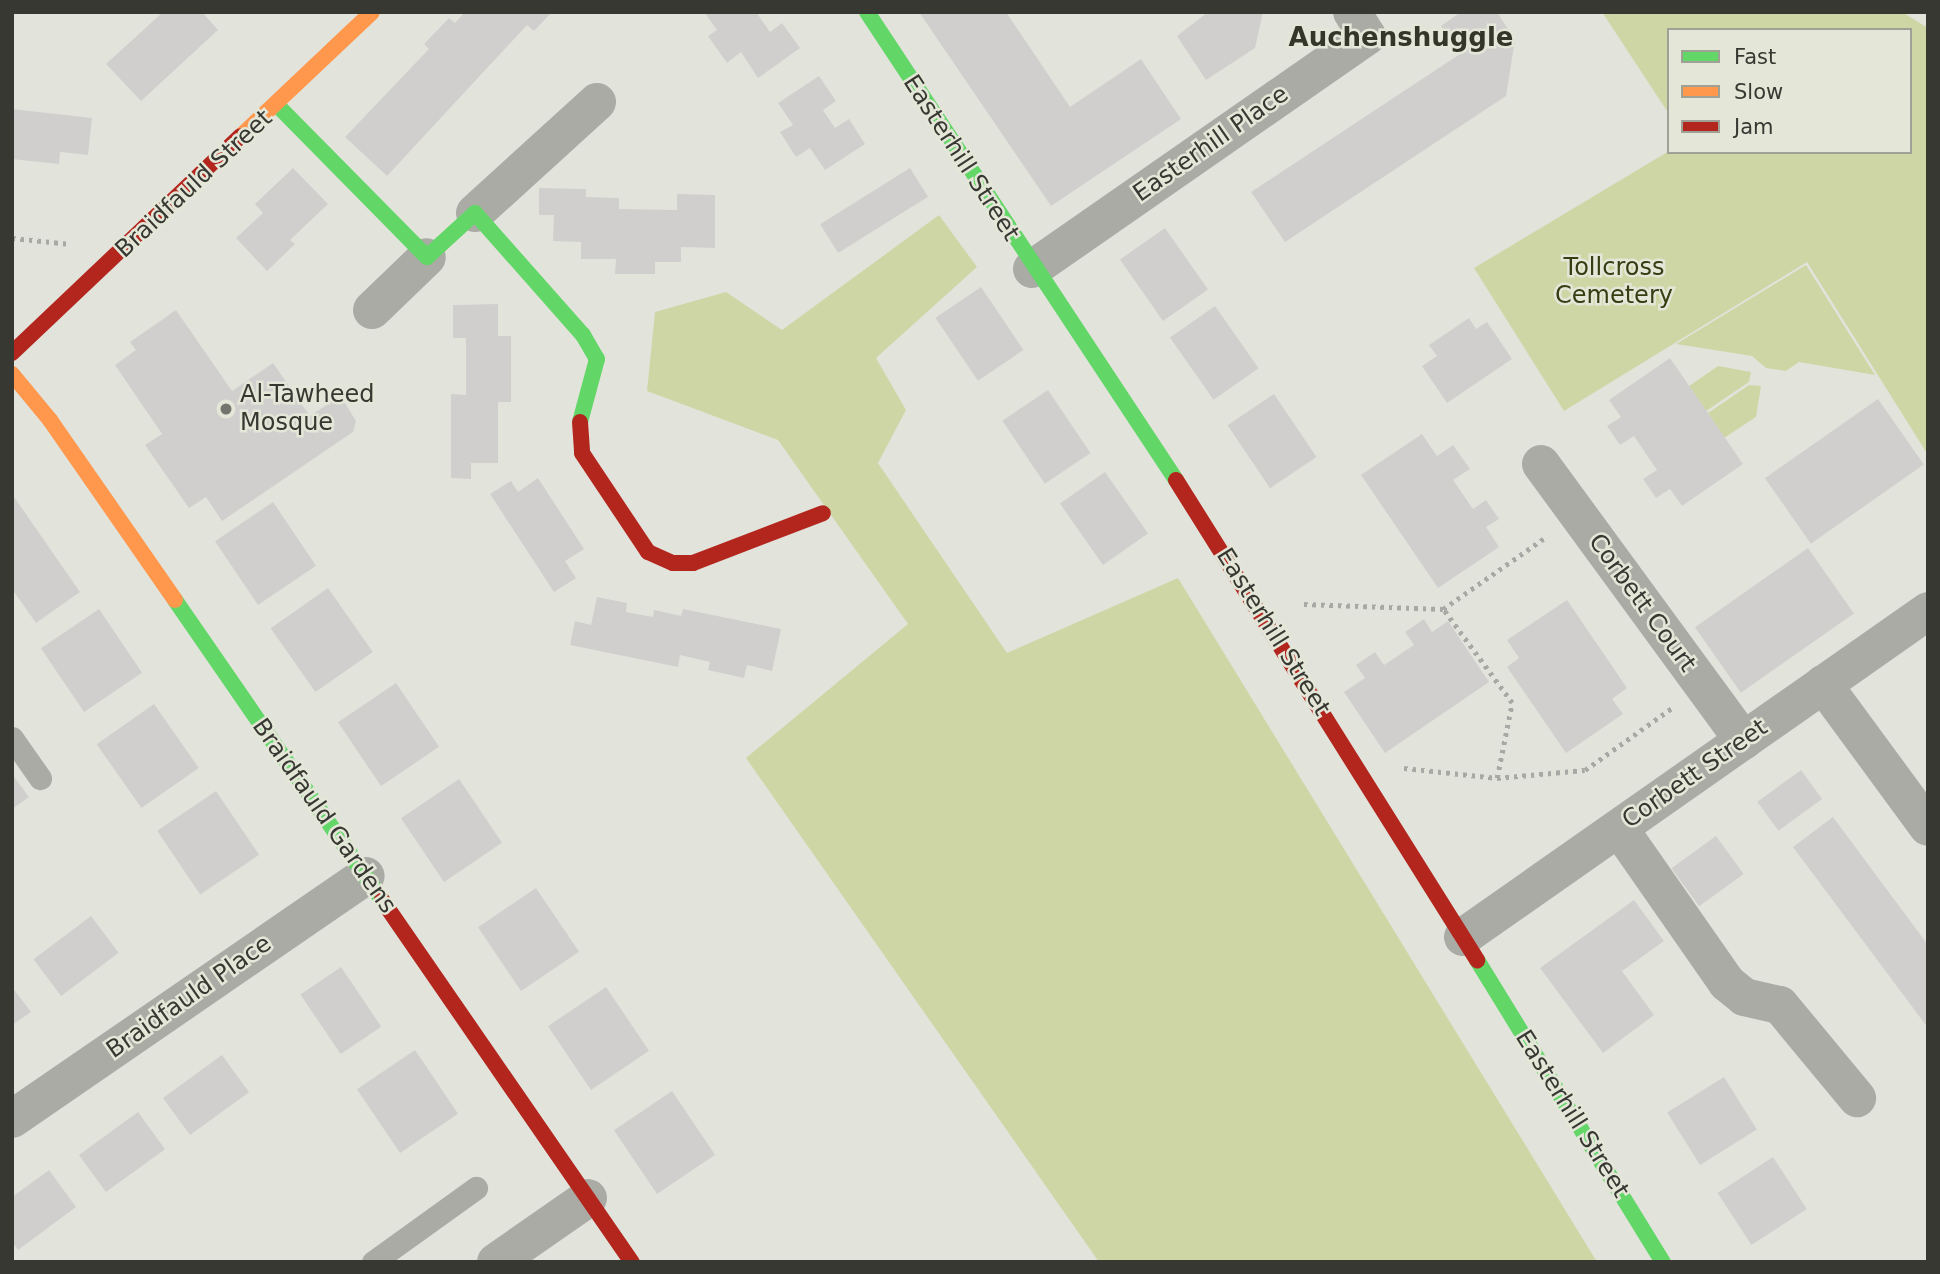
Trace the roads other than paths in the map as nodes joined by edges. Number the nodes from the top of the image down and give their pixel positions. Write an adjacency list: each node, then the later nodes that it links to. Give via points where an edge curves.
1 (372, 12): 5 (street, Braidfauld Street)
2 (867, 12): 8 (street, Easterhill Street)
3 (1352, 12): 8 (street, Easterhill Place, via 1367,36)
4 (597, 102): 6 (street)
5 (278, 106): 7 (street); 10 (street, Braidfauld Street)
6 (475, 213): 7 (street); 13 (street, via 592,347 597,372 579,415 577,437 582,453 648,552 673,563 693,563)
7 (428, 257): 9 (street)
8 (1032, 269): 22 (street, Easterhill Street, via 1256,602)
9 (372, 310)
10 (12, 353)
11 (12, 374): 21 (street, Braidfauld Gardens, via 50,420)
12 (1541, 464): 17 (street, Corbett Court)
13 (823, 513)
14 (1928, 611): 15 (street, Corbett Street)
15 (1823, 684): 17 (street, Corbett Street); 19 (street)
16 (12, 738): 18 (lane)
17 (1744, 741): 20 (street, Corbett Street)
18 (40, 779)
19 (1928, 827)
20 (1619, 828): 22 (street, Corbett Street); 23 (street, via 1727,983 1744,997 1780,1005)
21 (365, 876): 24 (street, Braidfauld Place); 26 (street, Braidfauld Gardens)
22 (1463, 937): 30 (street, Easterhill Street)
23 (1857, 1098)
24 (12, 1119)
25 (475, 1188): 27 (lane)
26 (588, 1198): 28 (street); 29 (street, Braidfauld Gardens)
27 (373, 1262)
28 (496, 1262)
29 (632, 1262)
30 (1663, 1262)

